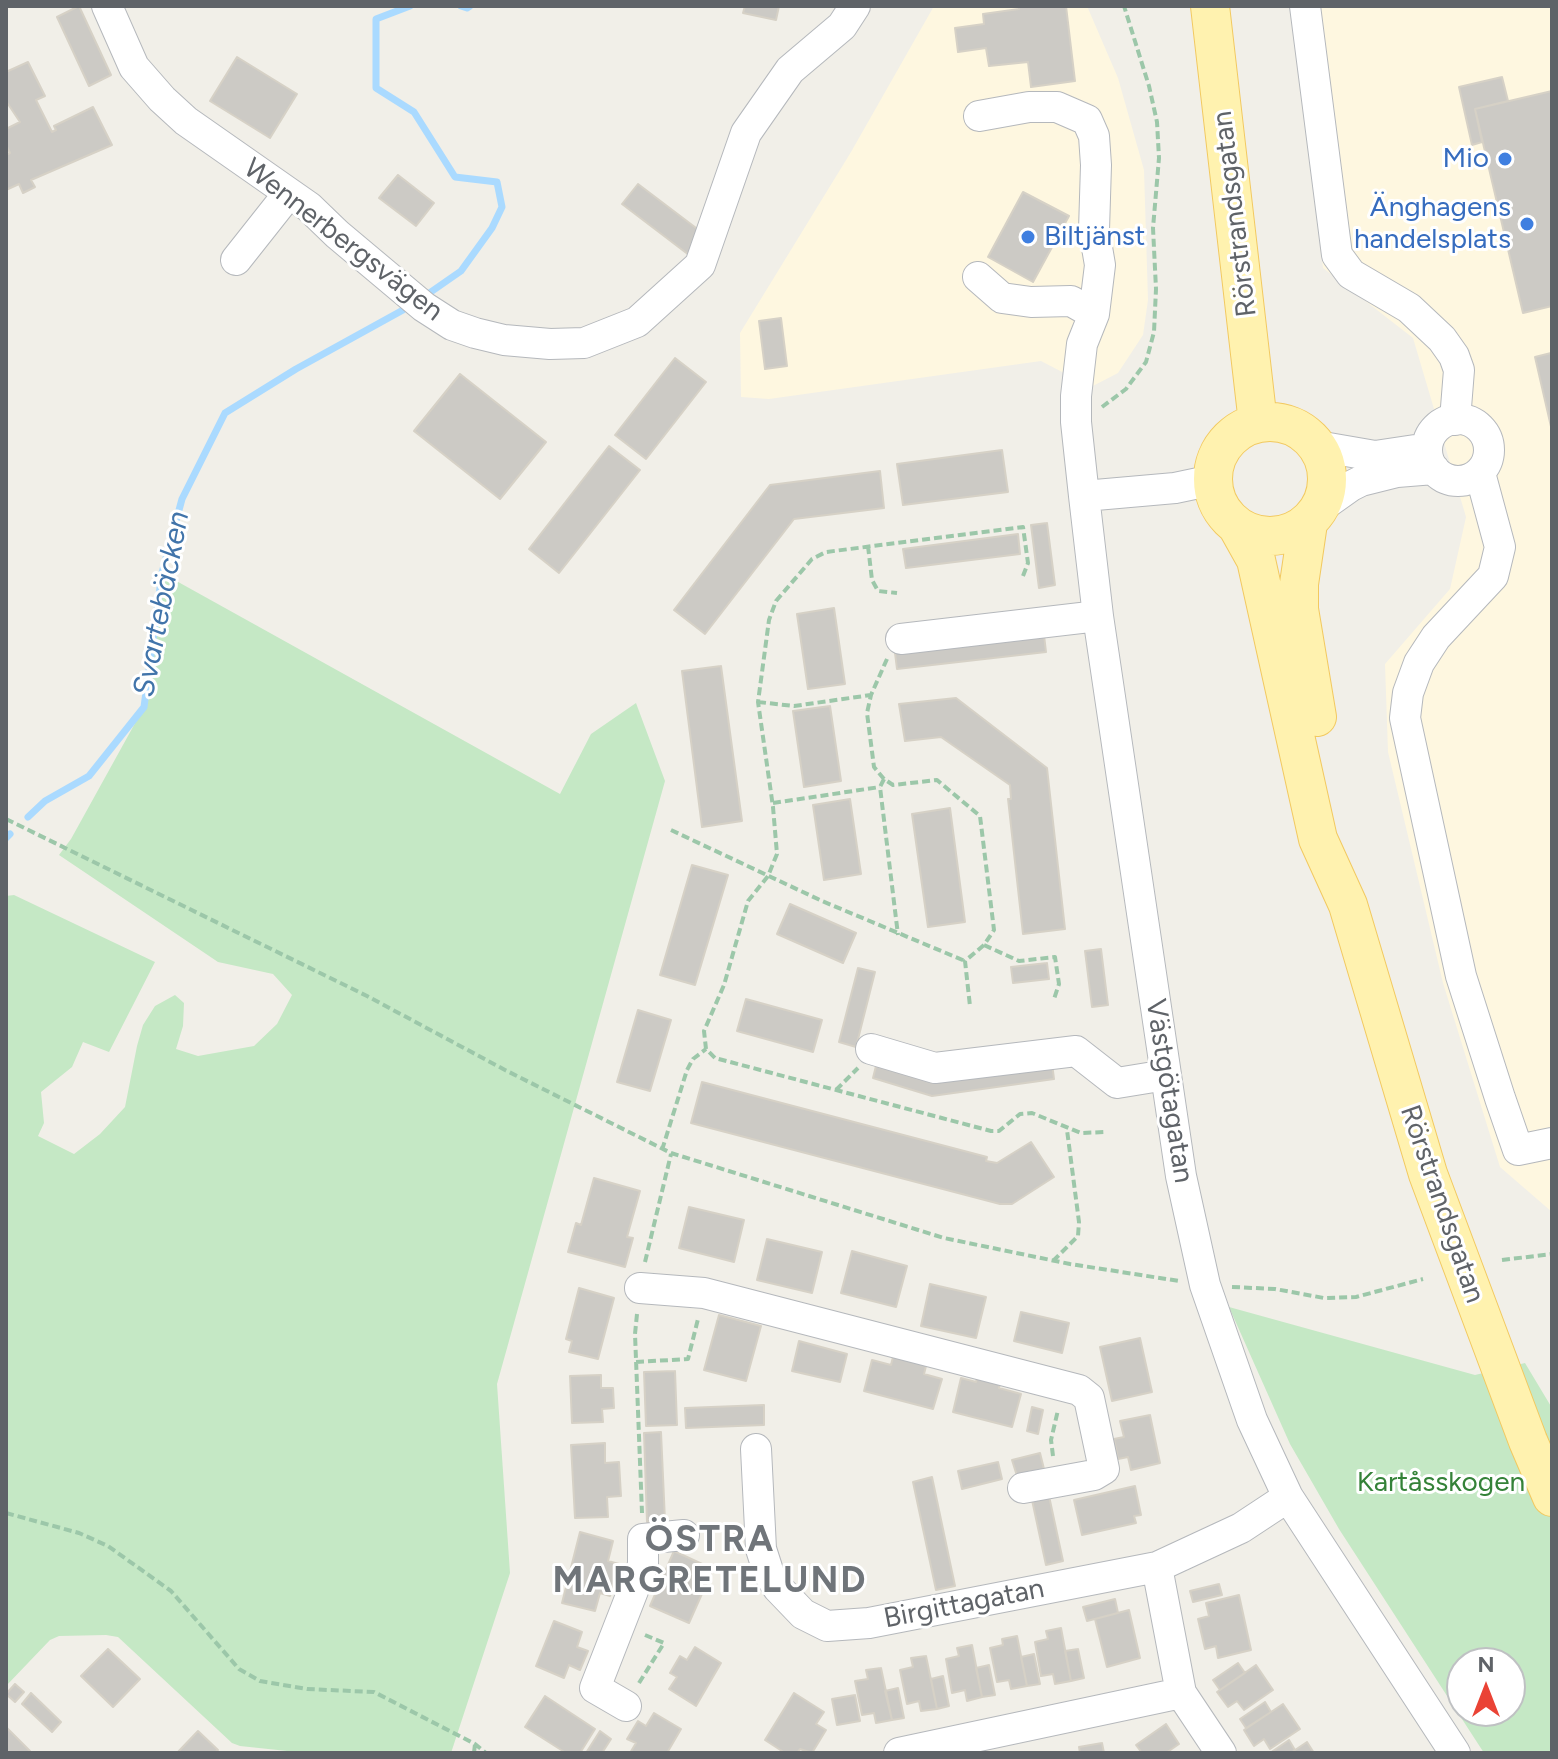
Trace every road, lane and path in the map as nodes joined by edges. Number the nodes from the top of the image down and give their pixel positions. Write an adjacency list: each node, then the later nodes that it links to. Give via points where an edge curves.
1 (107, 6): 7 (street, Wennerbergsvägen, via 134,67 162,99)
2 (855, 6): 7 (street, Wennerbergsvägen, via 842,26 790,70 746,133 700,265 637,322 595,340 504,340 452,325 403,291)
3 (1124, 6): 12 (path, via 1157,122 1154,332 1146,362 1126,389)
4 (1210, 6): 13 (main road, Rörstrandsgatan)
5 (1305, 6): 11 (street, via 1337,255 1351,274 1409,308 1442,339 1459,370)
6 (979, 116): 10 (street, Västgötagatan, via 1057,107 1087,120 1094,136 1094,230 1100,265)
7 (289, 193): 8 (street)
8 (236, 260)
9 (978, 277): 10 (street, via 1002,298 1071,301)
10 (1094, 314): 12 (street, Västgötagatan, via 1078,368)
11 (1455, 420): 15 (street, via 1433,432); 16 (street, via 1468,421 1487,437 1490,450)
12 (1076, 422): 18 (street, Västgötagatan)
13 (1258, 423): 14 (main road, via 1285,423); 17 (main road, via 1225,443)
14 (1317, 446): 15 (street, via 1375,456 1405,452); 19 (main road, Rörstrandsgatan, via 1328,477)
15 (1431, 457): 16 (street, via 1443,477 1468,480); 19 (street, via 1351,486)
16 (1480, 473): 45 (street, via 1500,547 1493,576 1419,663 1405,718 1461,976 1500,1098 1518,1150)
17 (1213, 480): 18 (street); 20 (main road, Rörstrandsgatan, via 1220,506)
18 (1084, 496): 24 (street, Västgötagatan)
19 (1314, 516): 20 (main road, via 1292,532 1273,537); 34 (main road, Rörstrandsgatan, via 1299,609 1343,832)
20 (1237, 526): 34 (main road, Rörstrandsgatan, via 1256,560 1318,839)
21 (868, 546): 22 (path, via 1023,527 1028,563); 23 (path, via 878,591); 27 (path, via 812,559 776,601)
22 (1023, 576)
23 (897, 593)
24 (1098, 616): 25 (street); 42 (street, Västgötagatan)
25 (901, 639): 26 (path, via 885,660)
26 (871, 695): 27 (path, via 794,706); 28 (path, via 867,713 874,767)
27 (758, 702): 30 (path)
28 (884, 779): 29 (path); 36 (path, via 893,785 937,780 980,816 994,930)
29 (880, 787): 30 (path); 35 (path)
30 (773, 803): 33 (path, via 777,854)
31 (6, 819): 46 (path, via 367,996)
32 (671, 830): 33 (path)
33 (768, 876): 35 (path); 40 (path, via 748,901 724,985 704,1031)
34 (1348, 905): 61 (main road, Rörstrandsgatan, via 1428,1174)
35 (898, 935): 37 (path)
36 (984, 945): 37 (path); 38 (path, via 1019,961 1055,957 1059,984)
37 (965, 961): 39 (path)
38 (1054, 999)
39 (970, 1006)
40 (706, 1049): 43 (path, via 715,1058 991,1131 1032,1113); 46 (path, via 687,1070)
41 (871, 1049): 42 (street, via 935,1068 1076,1051 1117,1083)
42 (1166, 1075): 52 (street, Västgötagatan)
43 (1067, 1129): 44 (path); 50 (path, via 1078,1236)
44 (1106, 1132)
45 (1552, 1143)
46 (662, 1150): 47 (path)
47 (671, 1153): 50 (path, via 944,1238); 53 (path)
48 (1552, 1254): 49 (path)
49 (1502, 1260)
50 (1053, 1261): 52 (path)
51 (1423, 1279): 52 (path, via 1356,1297 1324,1298)
52 (1205, 1285): 60 (street, Västgötagatan, via 1252,1420)
53 (640, 1288): 54 (street); 55 (path)
54 (704, 1293): 55 (path, via 688,1359); 56 (street)
55 (636, 1362): 64 (path)
56 (1065, 1386): 58 (path, via 1051,1440); 58 (street, via 1089,1398 1104,1469)
57 (756, 1449): 65 (street, Birgittagatan, via 765,1562 778,1588 820,1625 869,1623)
58 (1058, 1482): 59 (street)
59 (1023, 1488)
60 (1288, 1497): 65 (street, Birgittagatan, via 1241,1528); 74 (street, Västgötagatan)
61 (1552, 1497)
62 (6, 1513): 69 (path, via 108,1546 171,1591 239,1669 260,1681 374,1692)
63 (684, 1535): 64 (street)
64 (643, 1539): 66 (street, via 643,1565)
65 (1157, 1567): 67 (street)
66 (620, 1624): 68 (street, via 595,1688); 68 (path, via 664,1643)
67 (1181, 1693): 72 (street); 73 (street)
68 (626, 1706)
69 (475, 1744): 70 (path); 71 (path)
70 (474, 1753)
71 (486, 1753)
72 (899, 1753)
73 (1221, 1753)
74 (1455, 1753)

